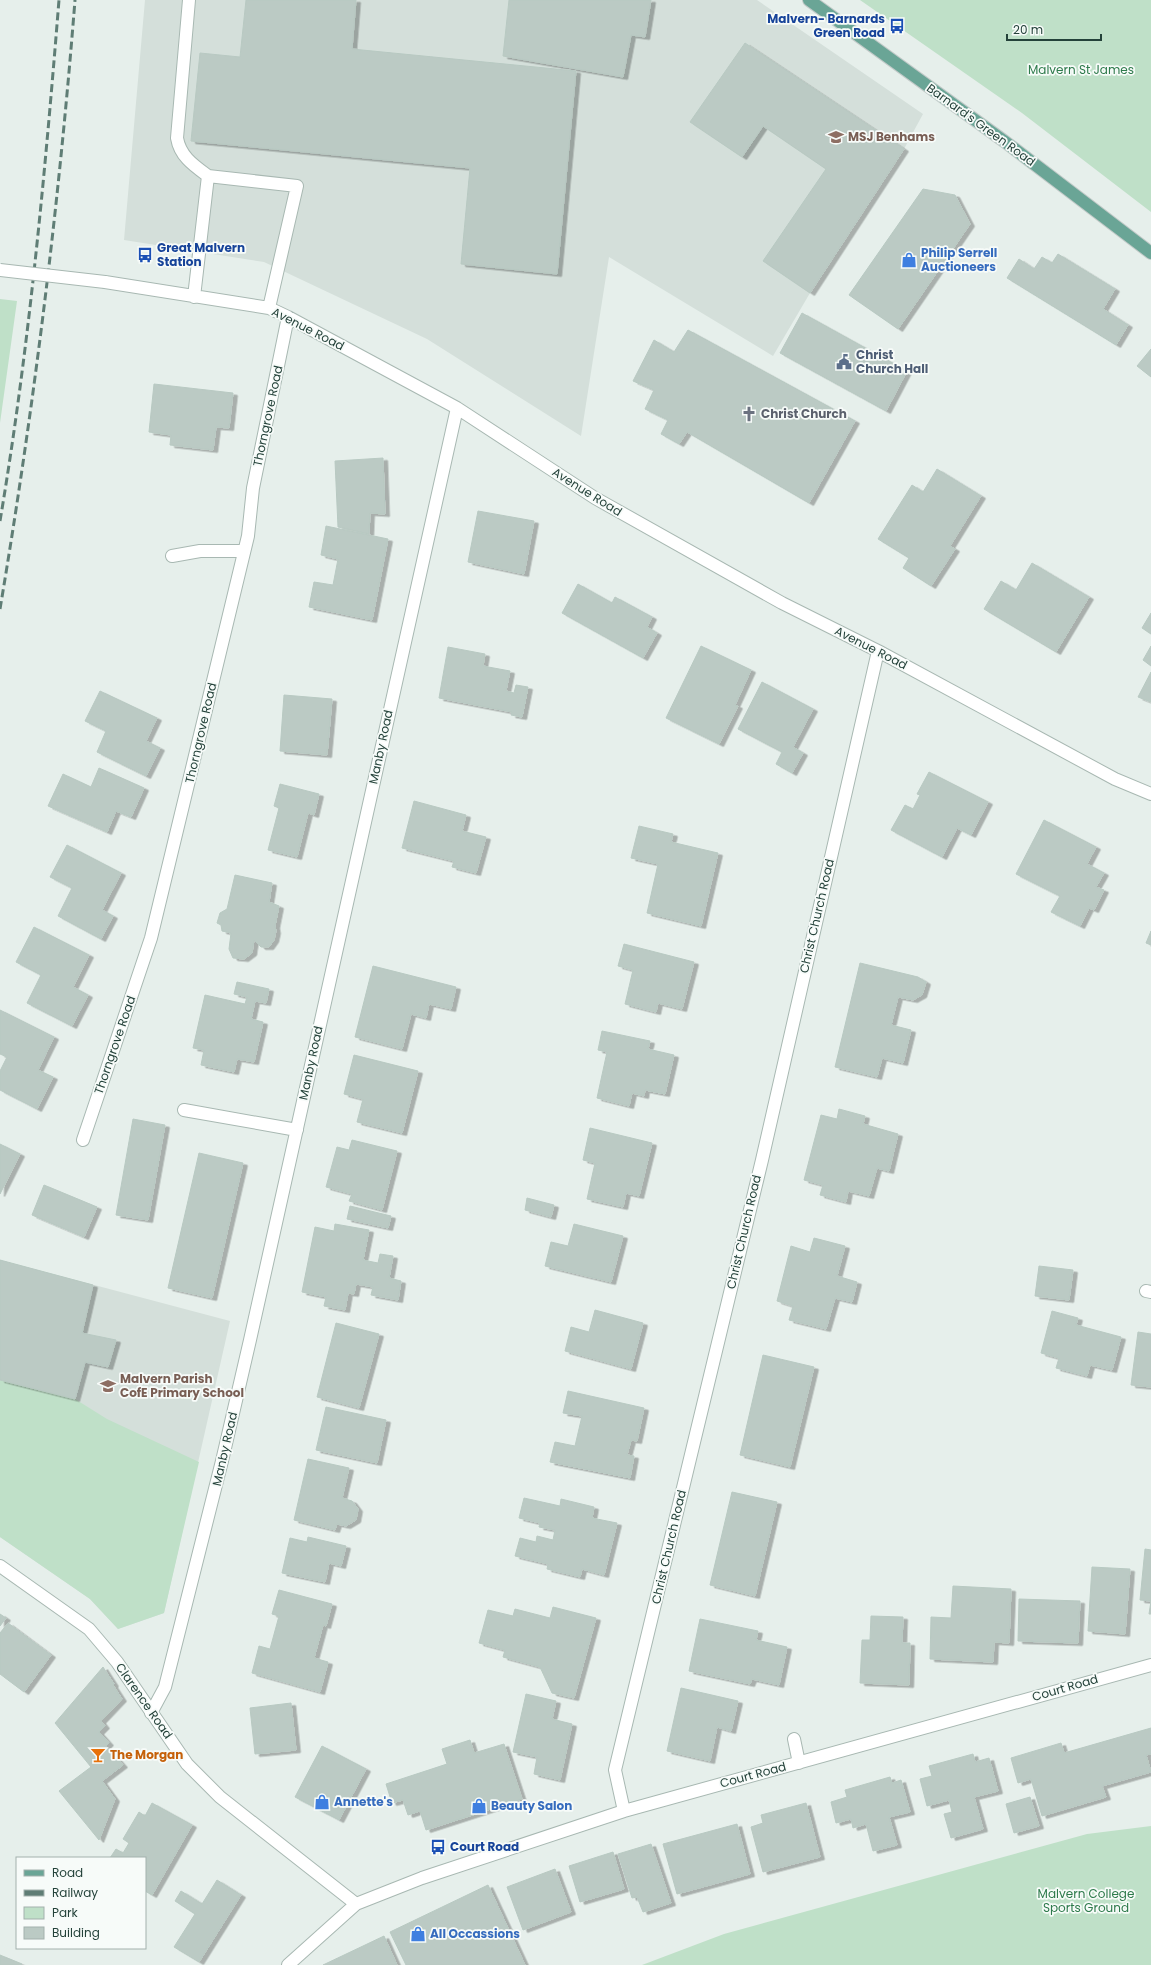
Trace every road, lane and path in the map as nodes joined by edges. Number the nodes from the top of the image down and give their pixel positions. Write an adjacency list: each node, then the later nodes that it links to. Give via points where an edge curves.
1 (189, 0): 3 (street, via 177,138 179,149 192,164)
2 (809, 0): 4 (main road, Barnard's Green Road, via 1004,141)
3 (208, 176): 6 (street); 7 (street, via 297,186)
4 (1151, 253)
5 (0, 270): 6 (street, Avenue Road, bridge, via 105,282)
6 (194, 297): 7 (street, Avenue Road)
7 (269, 308): 8 (street, Avenue Road)
8 (288, 317): 9 (street, Avenue Road); 10 (street, Thorngrove Road, via 253,488)
9 (456, 408): 12 (street, Avenue Road, via 595,498 782,603); 15 (street, Manby Road)
10 (244, 551): 11 (street, via 200,550); 16 (street, Thorngrove Road, via 152,938)
11 (172, 556)
12 (878, 651): 13 (street, Avenue Road, via 1115,779); 22 (street, Christ Church Road, via 762,1160 615,1770)
13 (1151, 794)
14 (184, 1110): 15 (street)
15 (296, 1130): 19 (street, Manby Road, via 222,1461 165,1687)
16 (83, 1140)
17 (0, 1566): 19 (street, Clarence Road, via 89,1629 117,1662)
18 (1151, 1664): 21 (street, Court Road)
19 (151, 1713): 23 (street, Clarence Road, via 187,1764 220,1797)
20 (794, 1739): 21 (street)
21 (799, 1763): 22 (street, Court Road)
22 (624, 1811): 23 (street, Court Road, via 422,1878)
23 (356, 1904): 24 (street, Court Road)
24 (288, 1965)

